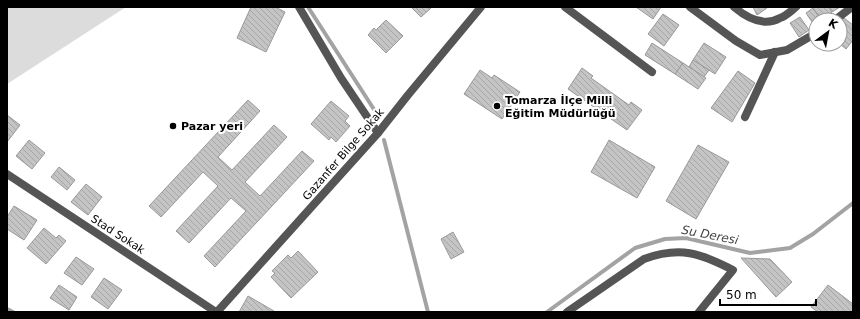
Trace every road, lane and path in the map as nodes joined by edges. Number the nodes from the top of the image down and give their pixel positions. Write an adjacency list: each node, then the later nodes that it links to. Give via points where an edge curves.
1 (299, 7): 12 (street, via 341,78)
2 (481, 7): 12 (street, Gazanfer Bilge Sokak)
3 (565, 7): 10 (street)
4 (690, 7): 9 (street, via 736,41 760,55)
5 (734, 7): 7 (street, via 746,17 762,22 781,18)
6 (796, 7): 7 (street)
7 (786, 10)
8 (808, 38): 9 (street, via 787,50)
9 (775, 52): 11 (street)
10 (652, 72)
11 (744, 117)
12 (378, 133): 14 (street, Gazanfer Bilge Sokak)
13 (7, 174): 14 (street, Stad Sokak)
14 (216, 312)
15 (567, 312): 16 (street, via 644,259 677,252 700,255 733,270)
16 (699, 312)

